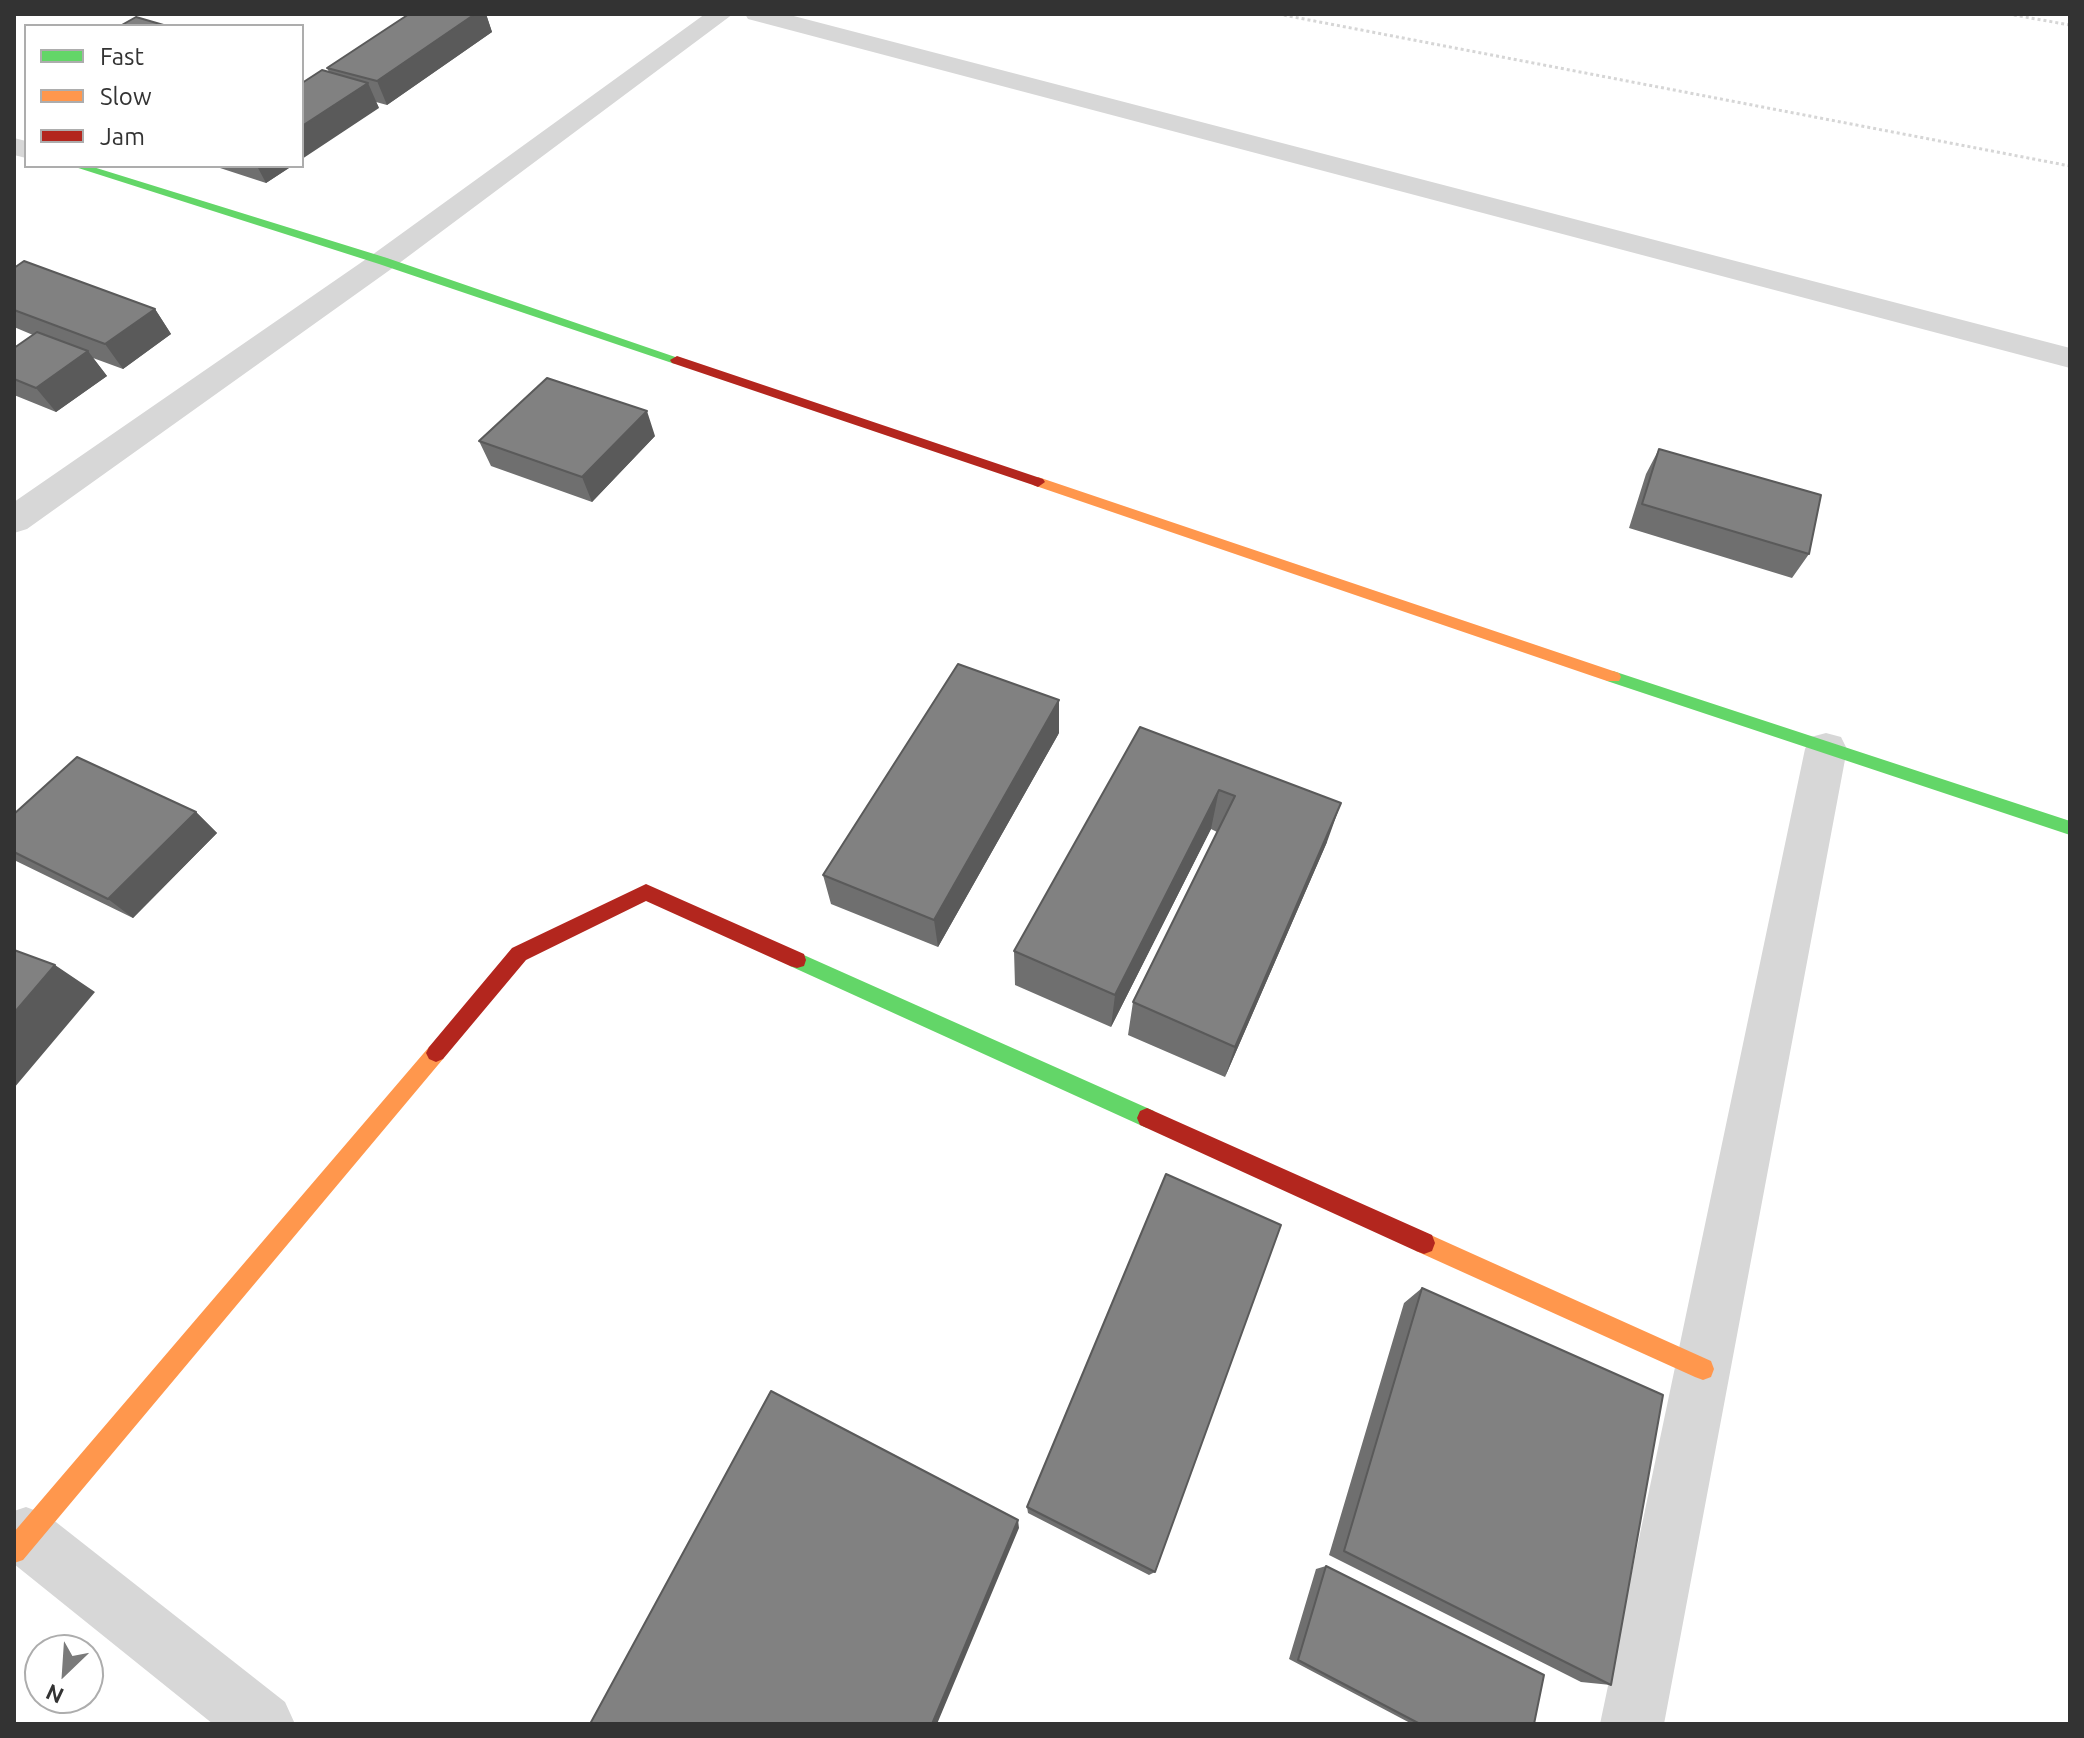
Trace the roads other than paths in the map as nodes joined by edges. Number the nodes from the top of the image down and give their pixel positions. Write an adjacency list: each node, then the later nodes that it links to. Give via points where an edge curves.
1 (721, 14): 4 (street)
2 (757, 14): 5 (street)
3 (84, 168): 4 (street)
4 (383, 261): 6 (street); 7 (street)
5 (2070, 358)
6 (14, 520)
7 (1826, 749): 8 (street); 9 (street)
8 (2070, 828)
9 (1703, 1369): 10 (street, via 646,892 519,954); 12 (street)
10 (20, 1543): 11 (street)
11 (263, 1724)
12 (1632, 1724)

